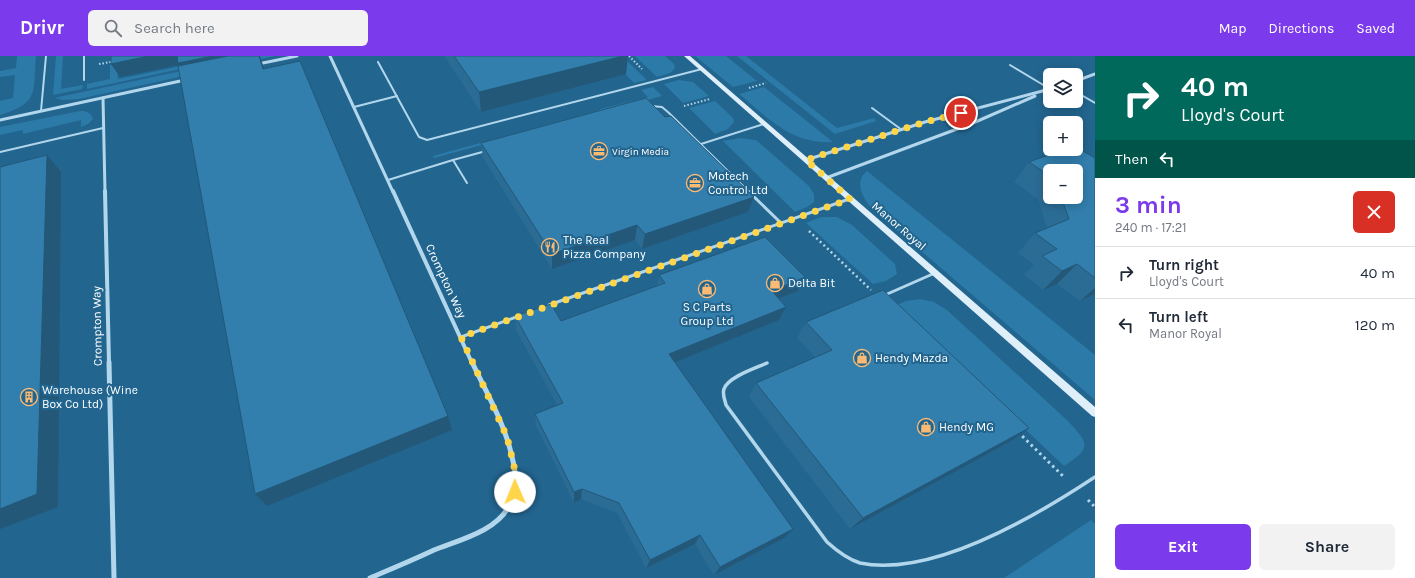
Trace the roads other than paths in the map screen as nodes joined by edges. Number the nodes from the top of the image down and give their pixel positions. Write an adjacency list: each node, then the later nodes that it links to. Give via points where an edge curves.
1 (46, 56): 24 (lane)
2 (84, 56): 12 (lane)
3 (298, 56): 8 (street)
4 (330, 56): 21 (street, Crompton Way)
5 (687, 56): 9 (street, Manor Royal)
6 (378, 62): 17 (lane)
7 (1010, 65): 14 (lane)
8 (251, 66)
9 (702, 69): 17 (lane, via 427,140 419,137); 26 (street, Manor Royal)
10 (1095, 74): 11 (street)
11 (1083, 78)
12 (84, 80)
13 (188, 80): 19 (street)
14 (1043, 85)
15 (1043, 91): 28 (street)
16 (1043, 92): 34 (street, via 973,123)
17 (397, 96): 21 (lane)
18 (1083, 96): 20 (lane)
19 (102, 98): 24 (street); 27 (street, Crompton Way)
20 (1095, 103)
21 (354, 107): 35 (street, Crompton Way)
22 (645, 107): 29 (lane, via 664,108)
23 (872, 108): 28 (lane)
24 (41, 111): 25 (street)
25 (0, 120)
26 (765, 124): 29 (lane); 33 (street, Manor Royal)
27 (103, 128): 31 (lane); 49 (street, Crompton Way)
28 (902, 130): 33 (street)
29 (701, 144): 38 (lane)
30 (490, 150): 32 (lane)
31 (0, 152)
32 (453, 160): 35 (lane); 36 (lane)
33 (806, 160): 34 (street, Manor Royal)
34 (826, 178): 37 (street, Manor Royal)
35 (388, 180): 43 (street, Crompton Way)
36 (467, 183)
37 (850, 199): 38 (lane); 39 (street, Manor Royal)
38 (781, 223): 41 (lane)
39 (935, 273): 40 (lane); 45 (street, Manor Royal)
40 (879, 298)
41 (542, 308)
42 (521, 315): 43 (lane)
43 (461, 337): 50 (street, Crompton Way, via 507,437 514,466 515,492 510,506 503,516 492,524)
44 (767, 363): 48 (lane, via 728,382 723,396 726,405 827,542 849,559 876,567 896,568)
45 (1095, 413)
46 (1095, 477): 47 (lane, via 1056,504 980,545)
47 (950, 558)
48 (944, 560)
49 (114, 578)
50 (370, 578)

